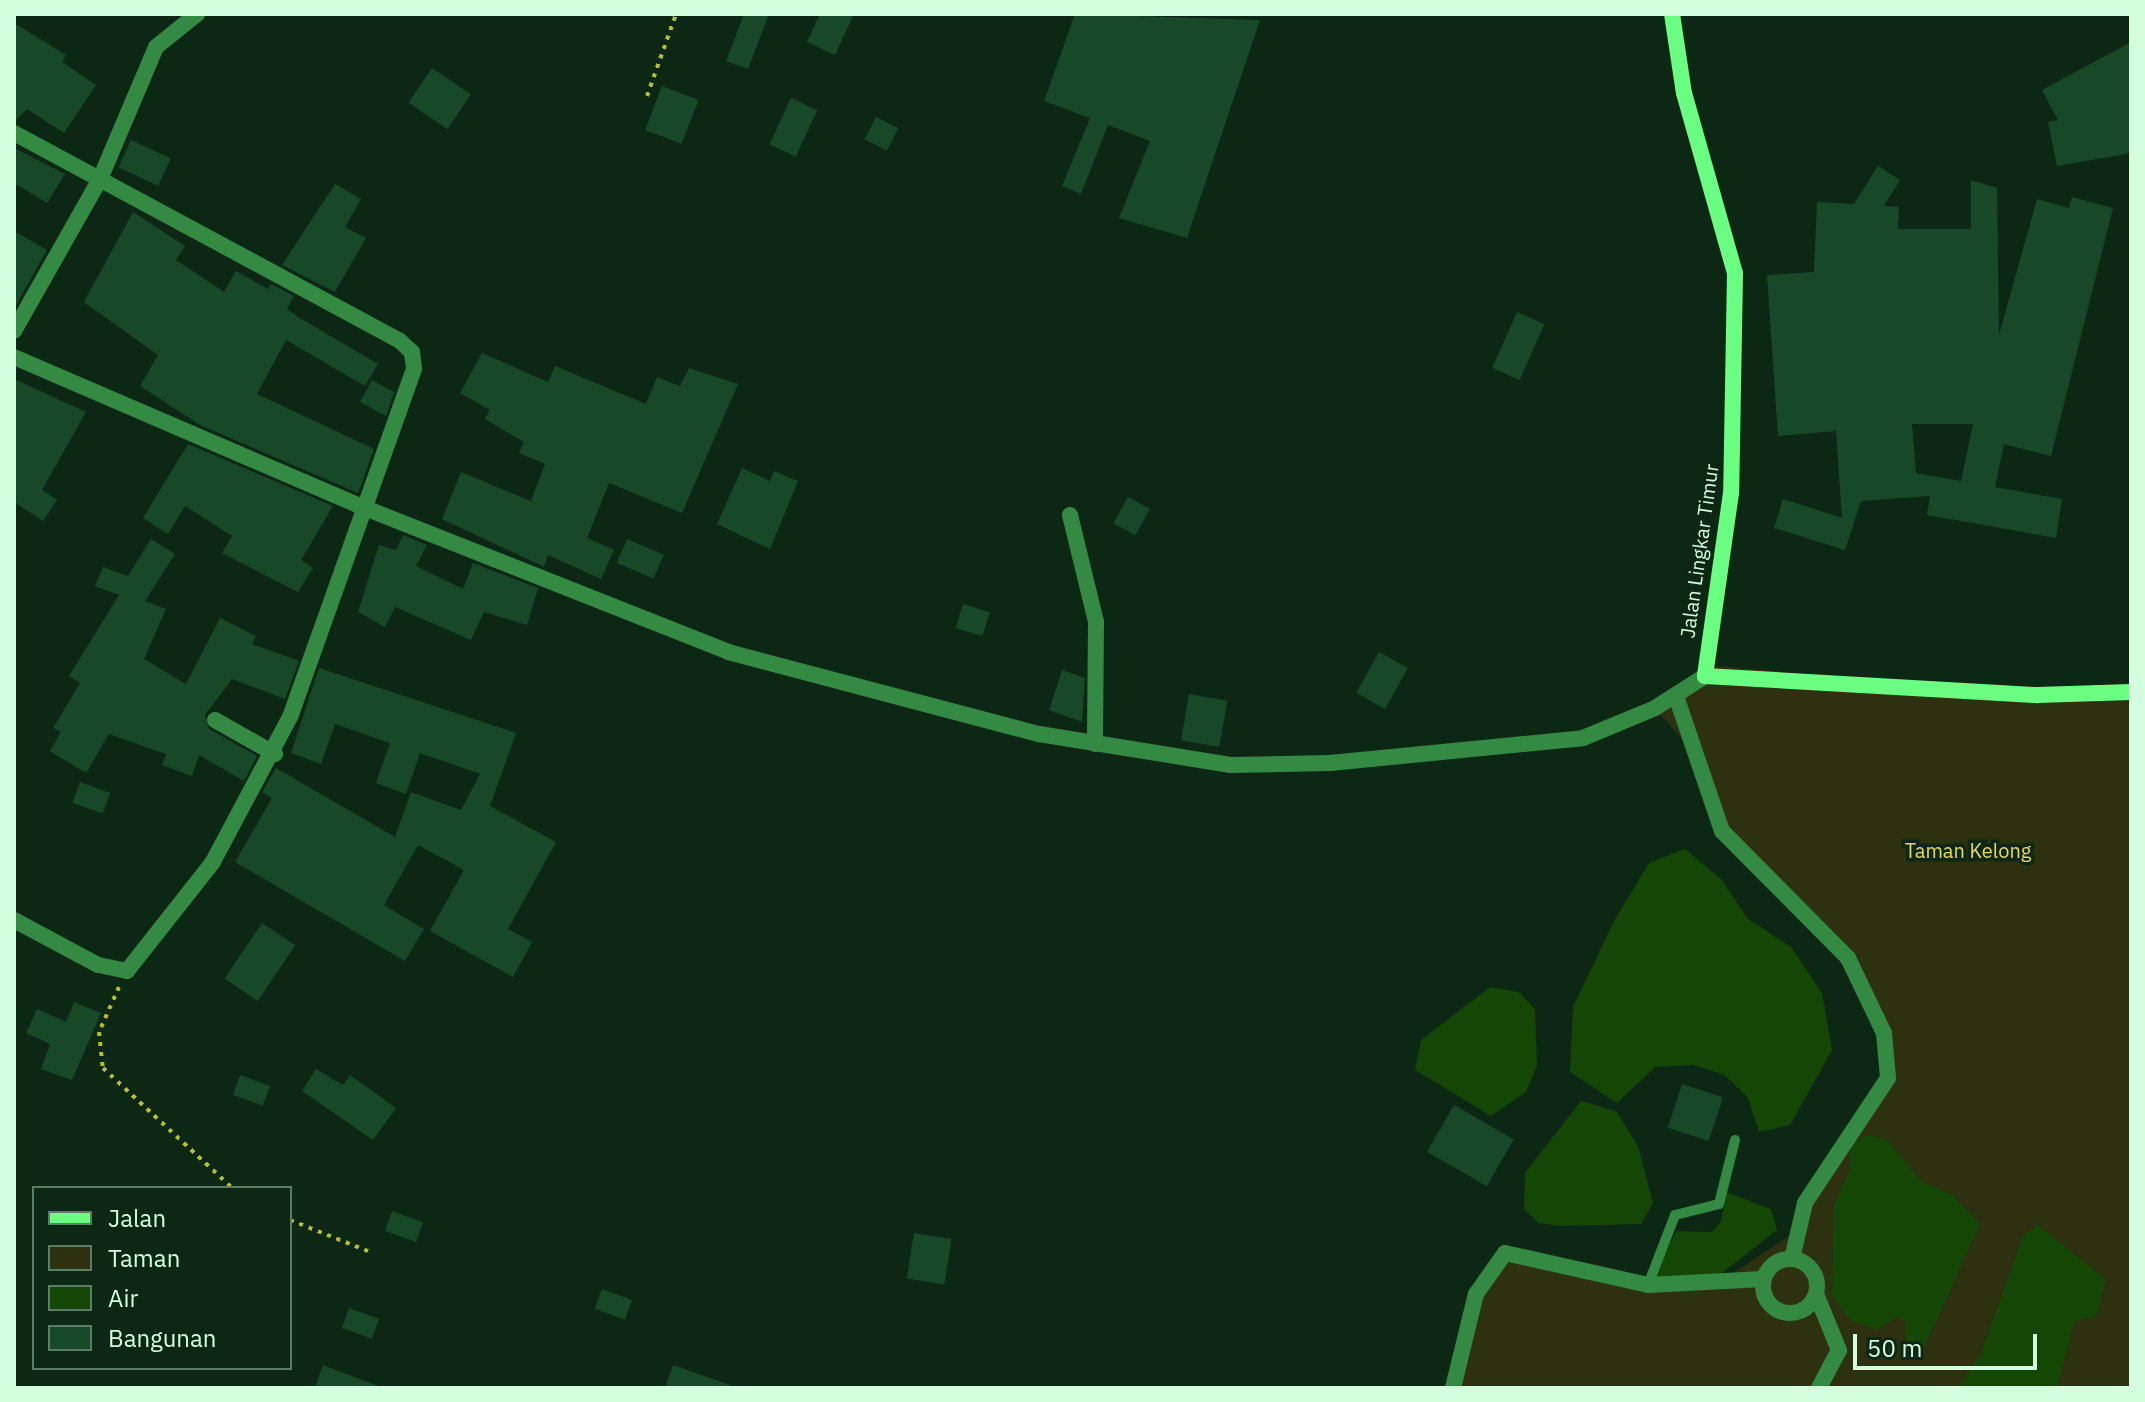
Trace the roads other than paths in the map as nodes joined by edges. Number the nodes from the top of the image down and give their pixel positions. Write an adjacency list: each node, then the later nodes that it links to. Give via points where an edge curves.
1 (197, 14): 4 (street, via 156,47)
2 (1672, 14): 9 (main road, Jalan Lingkar Timur, via 1684,93 1735,273 1731,493)
3 (14, 133): 4 (street)
4 (100, 179): 5 (street); 7 (street, via 412,352 405,399)
5 (14, 331)
6 (14, 357): 7 (street)
7 (365, 508): 13 (street, via 728,652); 14 (street)
8 (1070, 515): 13 (street, via 1096,622)
9 (1705, 676): 10 (main road, via 2037,695); 11 (street)
10 (2131, 692)
11 (1676, 696): 13 (street, via 1583,738 1330,763 1231,765); 17 (street, via 1722,831 1848,958 1884,1033 1888,1078 1805,1203)
12 (215, 720): 14 (street)
13 (1095, 744)
14 (275, 754): 15 (street, via 224,846 127,971 109,970)
15 (14, 920)
16 (1735, 1140): 19 (lane, via 1719,1204 1675,1215)
17 (1792, 1259): 18 (street, via 1774,1263); 20 (street, via 1810,1267)
18 (1763, 1279): 19 (street); 20 (street, via 1764,1298 1778,1311 1805,1309)
19 (1648, 1285): 21 (street, via 1505,1253 1476,1294)
20 (1816, 1294): 22 (street, via 1839,1350)
21 (1453, 1388)
22 (1819, 1388)

